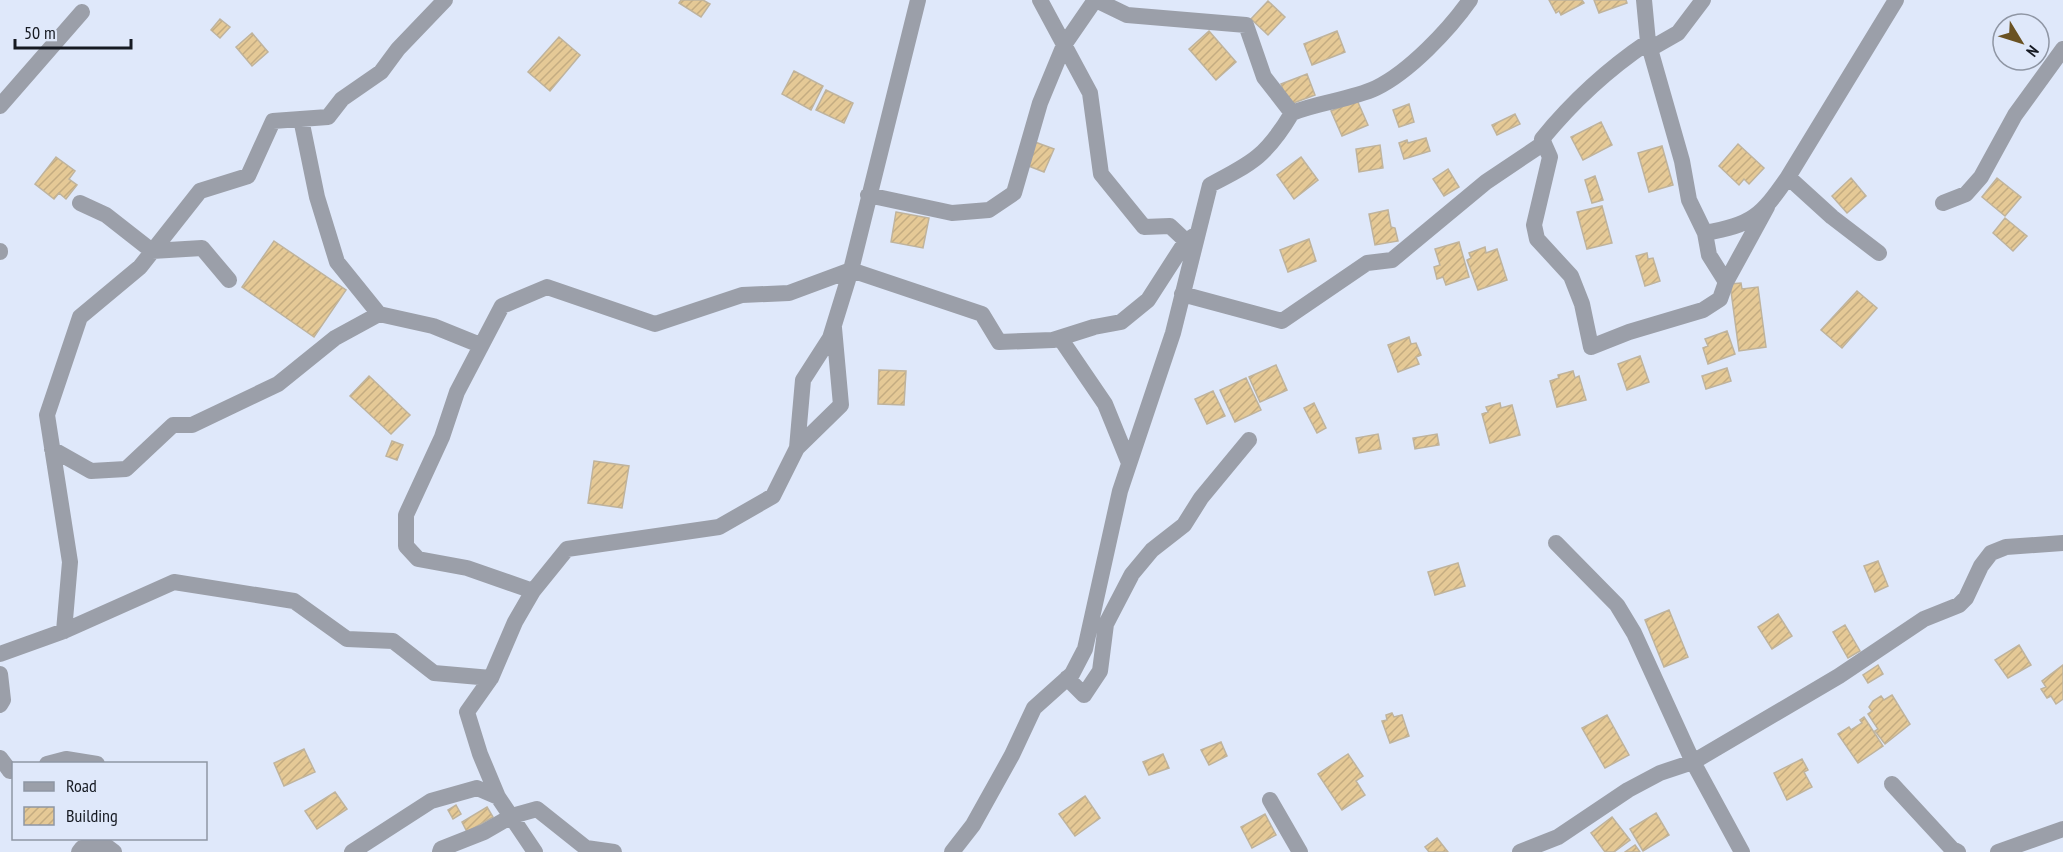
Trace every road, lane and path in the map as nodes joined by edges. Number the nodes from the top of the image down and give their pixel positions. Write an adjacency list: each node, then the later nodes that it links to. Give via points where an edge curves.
1 (445, 0): 15 (street, via 381,72 342,99 328,117)
2 (918, 0): 18 (street)
3 (1040, 0): 10 (street)
4 (1095, 0): 10 (street); 14 (street, via 1127,15 1246,25 1264,76)
5 (1470, 0): 14 (street, via 1434,43 1376,87)
6 (1644, 0): 11 (street)
7 (1703, 0): 11 (street, via 1677,33)
8 (1896, 0): 17 (street)
9 (82, 12): 13 (street)
10 (1064, 45): 18 (street, via 1040,103 1014,193 989,210 952,213); 23 (street, via 1090,93 1101,174 1144,227 1170,226)
11 (1649, 45): 16 (street, via 1596,81 1560,117 1542,140); 22 (street, via 1689,200)
12 (2063, 49): 20 (street, via 2015,115 1981,177 1966,194)
13 (0, 106)
14 (1292, 112): 23 (street, via 1274,142 1251,164 1210,185)
15 (301, 119): 24 (street, via 273,122 248,176 200,191); 30 (street, via 316,197 337,262)
16 (1544, 143): 28 (street, via 1550,157 1534,225 1537,239 1571,276 1591,347 1703,310 1720,299); 29 (street, via 1486,182 1392,261 1367,263 1281,321)
17 (1788, 177): 21 (street); 25 (street)
18 (868, 195): 26 (street)
19 (80, 203): 24 (street, via 106,215)
20 (1943, 203)
21 (1767, 207): 22 (street, via 1755,218); 28 (street)
22 (1705, 233): 28 (street, via 1709,255)
23 (1192, 237): 29 (street); 32 (street, via 1148,300 1121,322)
24 (152, 251): 27 (street, via 202,248); 36 (street, via 140,267 80,317 47,415)
25 (1879, 253)
26 (851, 270): 31 (street); 32 (street, via 982,314 999,342); 33 (street, via 789,293 742,295 655,324 547,287 502,306)
27 (229, 280)
28 (1726, 282)
29 (1182, 294): 37 (street)
30 (379, 314): 33 (street, via 432,326); 36 (street, via 335,338 278,384 192,424 172,425 126,469 91,471)
31 (834, 327): 35 (street, via 803,380); 35 (street, via 841,405)
32 (1060, 338): 37 (street, via 1105,404)
33 (480, 345): 40 (street, via 406,514 406,546 418,559 467,568)
34 (1249, 440): 45 (street, via 1184,525 1152,550 1132,574 1106,624 1100,671 1084,695)
35 (796, 448): 40 (street, via 773,496 719,527 567,549)
36 (52, 449): 41 (street, via 70,562)
37 (1129, 463): 45 (street, via 1085,649 1080,663)
38 (1556, 543): 50 (street, via 1617,605)
39 (2063, 543): 50 (street, via 2006,547 1991,553 1959,605 1924,619 1839,676)
40 (533, 591): 44 (street)
41 (64, 631): 42 (street); 44 (street, via 174,582 294,601 347,639 393,641 434,673)
42 (0, 654)
43 (0, 674): 46 (street)
44 (491, 678): 53 (street, via 467,712)
45 (1067, 678): 64 (street, via 1034,708 973,825)
46 (0, 705)
47 (0, 758): 51 (street)
48 (54, 762): 49 (street)
49 (85, 762)
50 (1694, 762): 66 (street, via 1660,773 1558,837); 67 (street)
51 (12, 770)
52 (1892, 784): 58 (street)
53 (498, 797): 55 (street); 60 (street, via 477,788 431,801)
54 (1270, 800): 65 (street)
55 (512, 816): 61 (street); 62 (street); 63 (street, via 537,809 586,848)
56 (2063, 829): 68 (street)
57 (114, 847): 59 (street, via 82,848)
58 (1954, 851)
59 (79, 852)
60 (352, 852)
61 (440, 852)
62 (535, 852)
63 (614, 852)
64 (952, 852)
65 (1300, 852)
66 (1520, 852)
67 (1742, 852)
68 (1998, 852)

